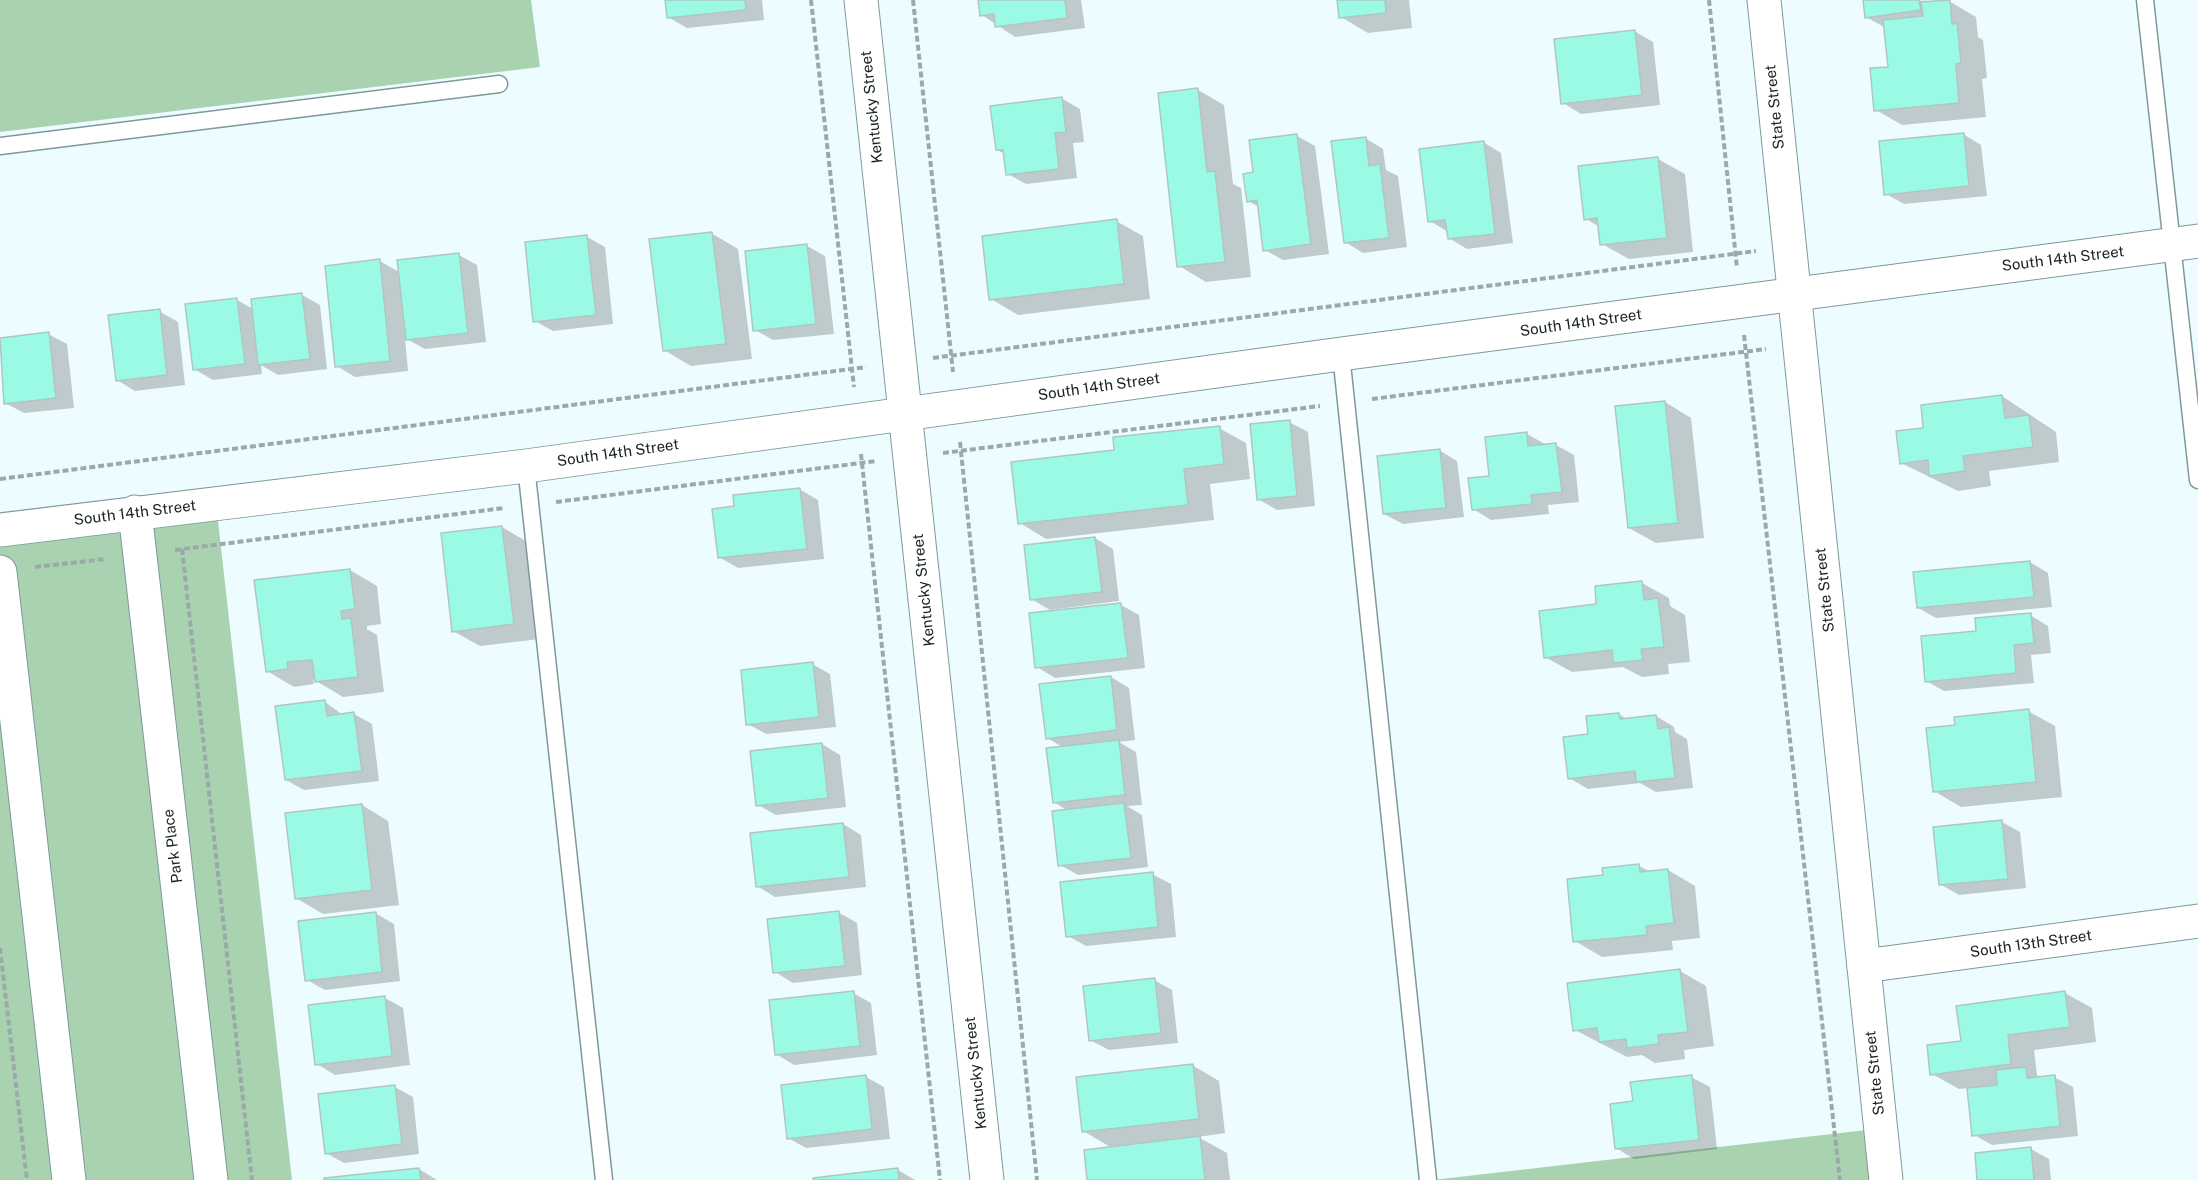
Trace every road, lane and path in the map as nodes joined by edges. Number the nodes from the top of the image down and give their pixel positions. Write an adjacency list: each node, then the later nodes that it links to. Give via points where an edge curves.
1 (811, 0): 15 (path)
2 (861, 0): 14 (street, Kentucky Street)
3 (913, 0): 13 (path)
4 (1709, 0): 11 (path)
5 (1764, 0): 10 (street, State Street)
6 (2145, 0): 9 (lane)
7 (499, 84): 8 (lane)
8 (0, 146)
9 (2184, 243): 10 (street, South 14th Street); 17 (lane)
10 (1795, 294): 11 (street, South 14th Street); 24 (street, State Street)
11 (1741, 302): 12 (street, South 14th Street); 34 (path)
12 (1341, 354): 13 (street, South 14th Street); 33 (lane)
13 (956, 406): 14 (street, South 14th Street); 32 (path)
14 (905, 413): 15 (street, South 14th Street); 31 (street, Kentucky Street)
15 (857, 420): 16 (street, South 14th Street); 30 (path)
16 (526, 466): 18 (street, South 14th Street); 29 (lane)
17 (2198, 480)
18 (177, 507): 19 (street, South 14th Street); 28 (path)
19 (135, 512): 20 (street, South 14th Street); 27 (street, Park Place)
20 (0, 530)
21 (0, 572): 26 (street)
22 (2198, 921): 24 (street, South 13th Street)
23 (0, 948): 25 (path)
24 (1864, 966): 35 (street, State Street)
25 (27, 1180)
26 (69, 1180)
27 (211, 1180)
28 (252, 1180)
29 (604, 1180)
30 (940, 1180)
31 (987, 1180)
32 (1036, 1180)
33 (1428, 1180)
34 (1840, 1180)
35 (1886, 1180)

